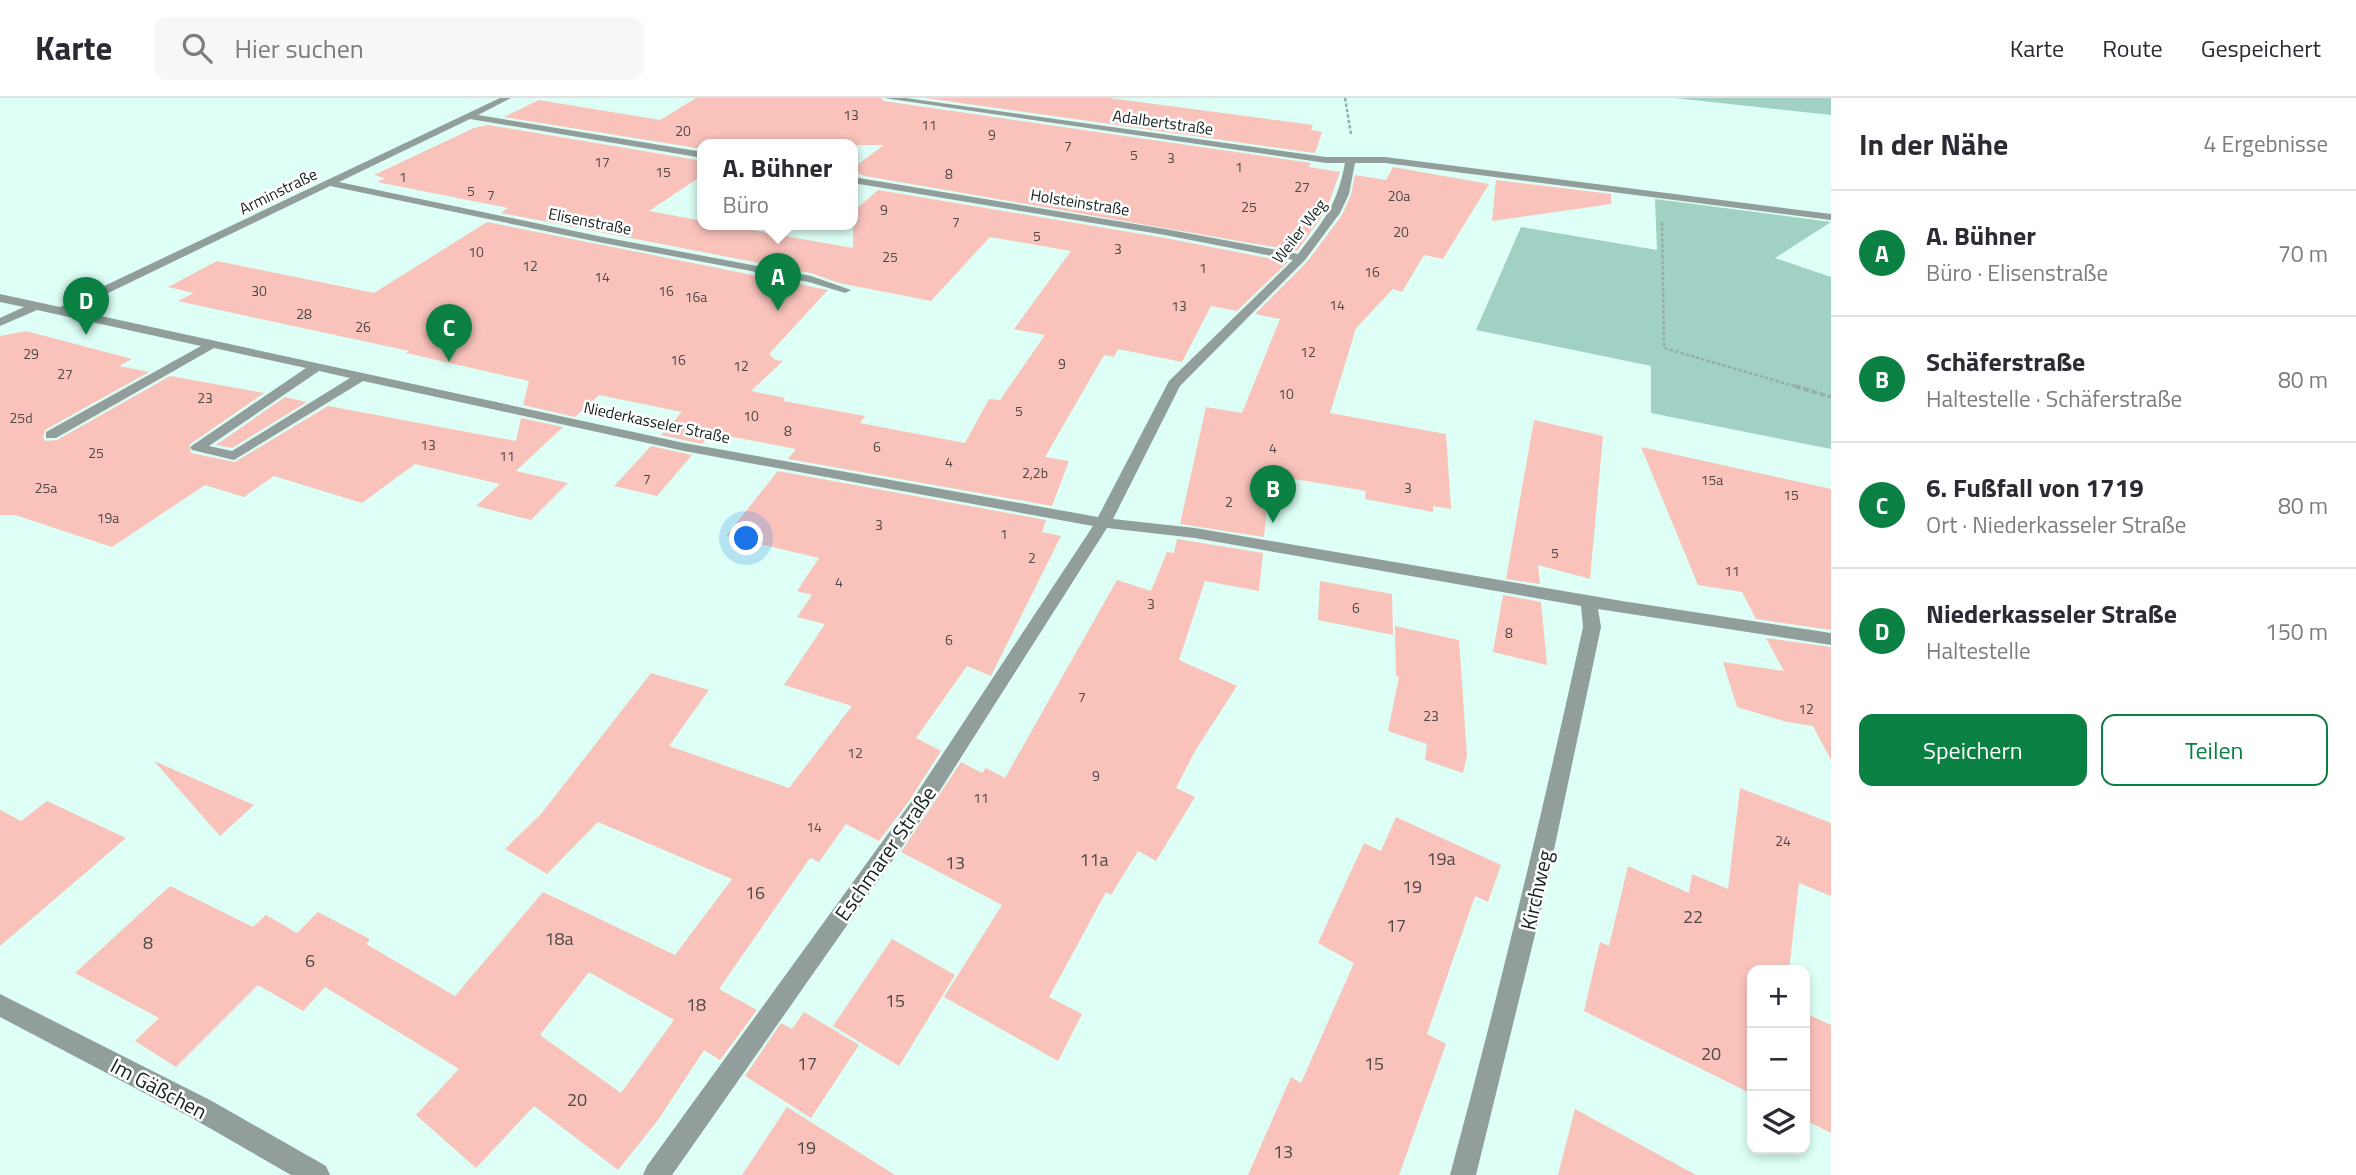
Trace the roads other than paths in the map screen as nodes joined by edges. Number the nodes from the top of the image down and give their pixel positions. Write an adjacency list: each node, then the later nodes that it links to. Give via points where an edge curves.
1 (507, 98): 3 (street, Arminstraße)
2 (888, 98): 5 (street, Adalbertstraße)
3 (469, 116): 4 (street); 7 (street, Arminstraße)
4 (697, 154)
5 (1350, 162): 8 (street, via 1385,160); 9 (street, Weiler Weg, via 1335,213)
6 (858, 181): 9 (street, Holsteinstraße)
7 (329, 183): 10 (street, Elisenstraße, via 811,279); 13 (street, Arminstraße)
8 (1831, 217)
9 (1301, 258): 19 (street, Weiler Weg, via 1174,384)
10 (845, 290)
11 (0, 298): 12 (street, Niederkasseler Straße)
12 (36, 306): 13 (street, Niederkasseler Straße); 14 (street)
13 (62, 312): 15 (street, Niederkasseler Straße)
14 (0, 322)
15 (211, 345): 16 (street, Niederkasseler Straße); 18 (street)
16 (315, 368): 17 (street, Niederkasseler Straße); 17 (street, via 197,447 234,456)
17 (360, 377): 19 (street, Niederkasseler Straße, via 684,447)
18 (51, 435)
19 (1103, 523): 20 (street, Niederkasseler Straße, via 1195,533); 24 (street, Eschmarer Straße, via 918,808)
20 (1589, 601): 21 (street, Niederkasseler Straße); 25 (street, Kirchweg, via 1592,627 1545,853)
21 (1831, 639)
22 (0, 1005): 23 (street, Im Gäßchen)
23 (317, 1175)
24 (656, 1175)
25 (1463, 1175)

